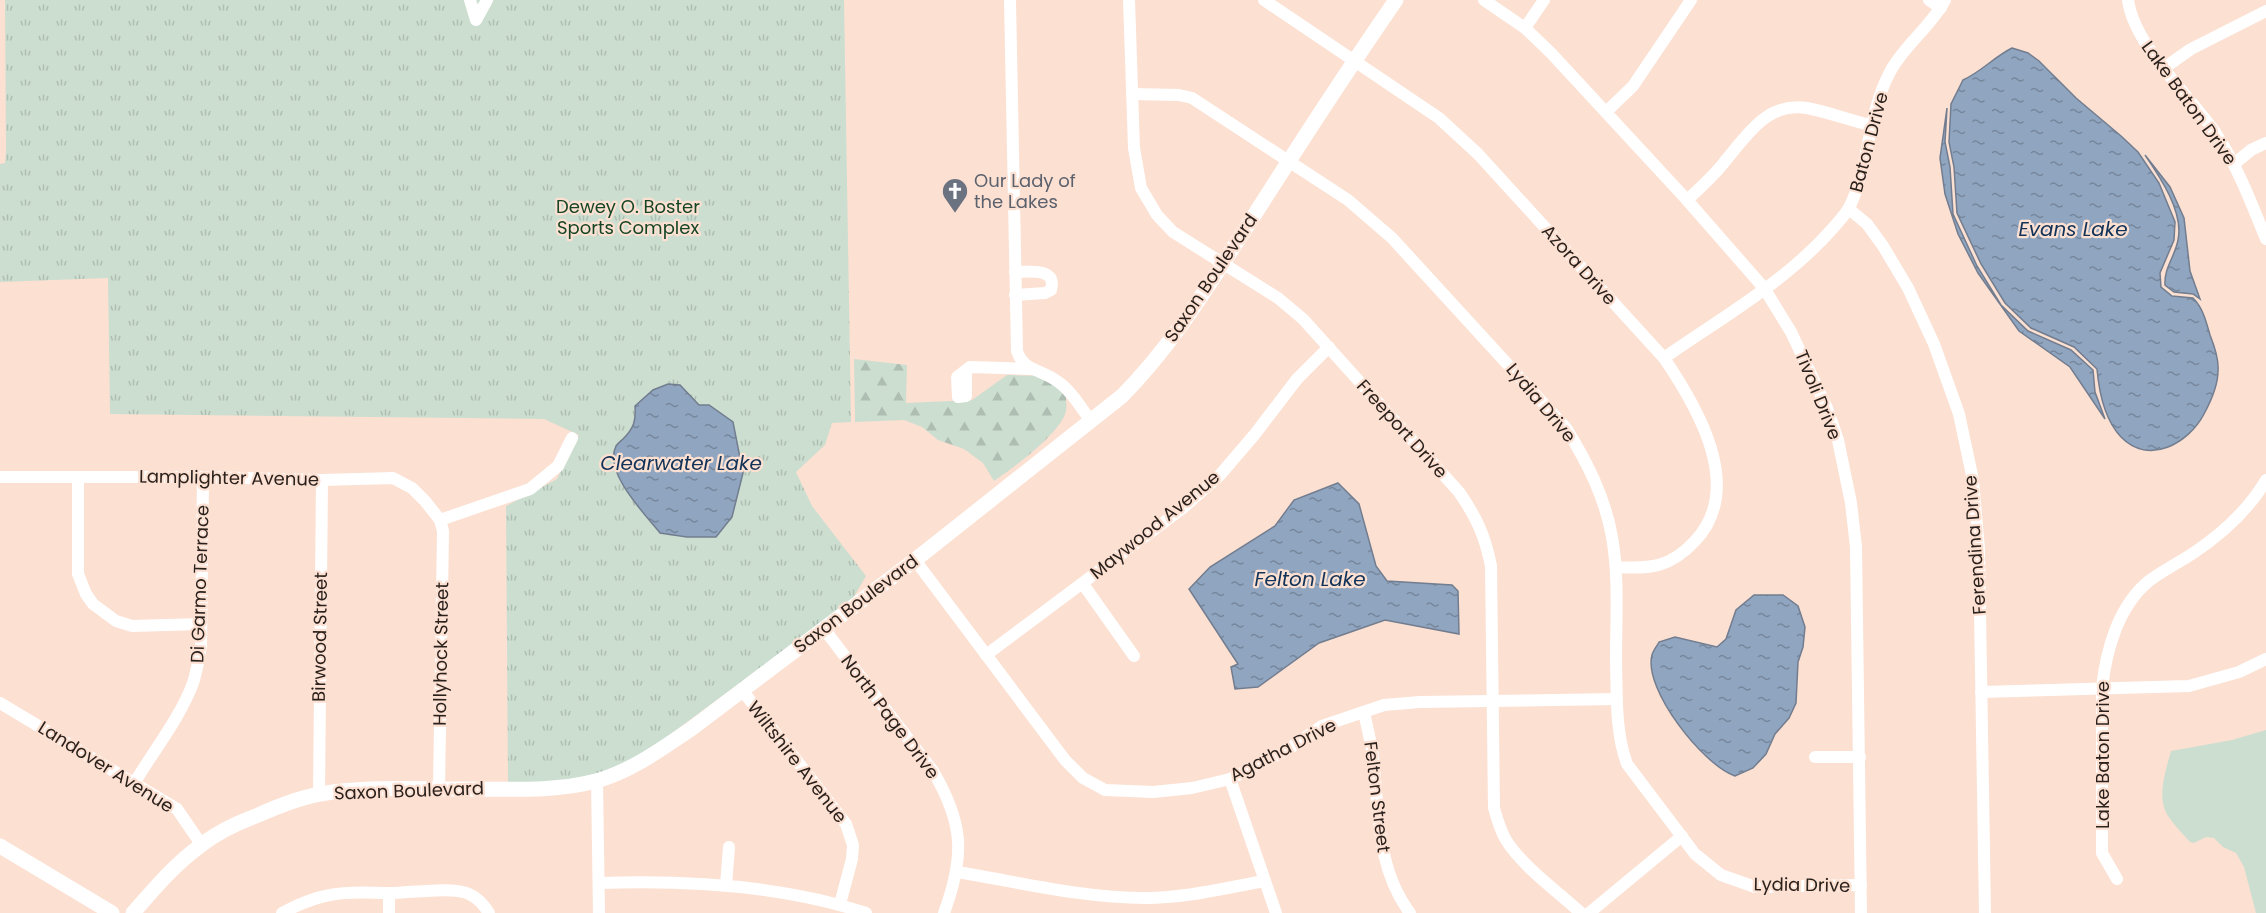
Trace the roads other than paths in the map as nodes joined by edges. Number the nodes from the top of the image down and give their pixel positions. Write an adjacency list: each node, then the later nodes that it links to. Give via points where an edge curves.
1 (470, 0): 2 (street, via 476,20)
2 (487, 0)
3 (1010, 0): 27 (street)
4 (1129, 0): 17 (street, Freeport Drive)
5 (1263, 0): 15 (street, Azora Drive)
6 (1396, 0): 15 (main road, Saxon Boulevard)
7 (1484, 0): 14 (street, Tivoli Drive)
8 (1544, 0): 14 (street)
9 (1691, 0): 18 (street, via 1633,86)
10 (1929, 0): 12 (street)
11 (2128, 0): 16 (street, Lake Baton Drive, via 2140,37)
12 (1943, 4): 19 (street, Baton Drive, via 1890,71)
13 (2266, 11): 16 (street, via 2191,49)
14 (1524, 28): 18 (street, Tivoli Drive)
15 (1354, 60): 21 (main road, Saxon Boulevard); 31 (street, Azora Drive, via 1439,118 1470,147)
16 (2164, 68): 22 (street, Lake Baton Drive)
17 (1132, 94): 21 (street, Lydia Drive, via 1192,98); 26 (street, Freeport Drive, via 1134,148 1141,188 1173,232)
18 (1606, 112): 23 (street, Tivoli Drive)
19 (1870, 125): 23 (street, via 1806,108 1771,113 1756,123); 24 (street, Baton Drive, via 1862,175)
20 (2266, 143): 22 (street)
21 (1288, 162): 26 (main road, Saxon Boulevard); 43 (street, Lydia Drive, via 1348,200 1392,238 1566,428 1586,460 1604,504)
22 (2234, 164): 25 (street, Lake Baton Drive)
23 (1687, 200): 28 (street, Tivoli Drive)
24 (1849, 209): 28 (street, Baton Drive, via 1809,253); 52 (street, Ferendina Drive, via 1867,224 1908,288 1934,344 1959,414 1973,480 1979,549)
25 (2266, 239)
26 (1222, 264): 30 (street, Freeport Drive, via 1278,298); 34 (main road, Saxon Boulevard, via 1141,377)
27 (1015, 272): 29 (street); 29 (street, via 1046,273 1052,281 1051,290 1046,293)
28 (1764, 288): 31 (street, Baton Drive); 58 (street, Tivoli Drive, via 1791,332 1827,408 1851,503 1856,547)
29 (1015, 295): 32 (street, via 1017,351)
30 (1329, 347): 44 (street, Maywood Avenue, via 1297,379 1220,475); 54 (street, Freeport Drive, via 1459,492 1477,518 1491,566)
31 (1664, 358): 43 (street, Azora Drive, via 1683,385 1710,444 1718,475 1716,505 1701,535 1688,549 1645,569)
32 (1030, 369): 33 (street); 34 (street, via 1058,381)
33 (966, 370)
34 (1091, 421): 42 (main road, Saxon Boulevard)
35 (572, 438): 41 (street, via 558,466 530,489)
36 (0, 477): 37 (street, Lamplighter Avenue)
37 (78, 477): 38 (street, Lamplighter Avenue); 45 (street, via 78,574 93,604 116,621 132,626)
38 (203, 477): 39 (street, Lamplighter Avenue); 45 (street, Di Garmo Terrace)
39 (322, 480): 41 (street, Lamplighter Avenue, via 393,478 412,489); 63 (street, Birwood Street)
40 (2266, 480): 50 (street, Lake Baton Drive, via 2232,524 2148,582 2131,603 2112,636)
41 (440, 520): 62 (street, Hollyhock Street)
42 (915, 560): 46 (main road, Saxon Boulevard); 47 (street, Agatha Drive)
43 (1616, 567): 53 (street, Lydia Drive)
44 (1083, 584): 47 (street, Maywood Avenue); 48 (street)
45 (201, 624): 61 (street, Di Garmo Terrace, via 201,646 192,684)
46 (824, 629): 51 (main road, Saxon Boulevard); 68 (street, North Page Drive, via 933,771 946,794 959,838)
47 (986, 655): 59 (street, Agatha Drive, via 1065,760 1083,778 1105,790 1153,792)
48 (1134, 656)
49 (2266, 659): 50 (street, via 2189,687)
50 (2102, 688): 52 (street); 69 (street, Lake Baton Drive, via 2102,853)
51 (742, 690): 60 (main road, Saxon Boulevard, via 653,754); 75 (street, Wiltshire Avenue, via 846,824 853,844 852,859)
52 (1981, 692): 89 (street, Ferendina Drive)
53 (1617, 699): 54 (street, Agatha Drive); 64 (street, Lydia Drive, via 1619,733 1627,764)
54 (1494, 701): 56 (street, Agatha Drive, via 1384,705); 86 (street, Freeport Drive, via 1494,808 1499,825 1520,858)
55 (0, 703): 61 (street, Landover Avenue)
56 (1364, 712): 59 (street, Agatha Drive, via 1322,726 1287,750); 85 (street, Felton Street, via 1373,756 1383,856 1395,890)
57 (1815, 757): 58 (street)
58 (1860, 757): 73 (street, Tivoli Drive)
59 (1230, 779): 70 (street)
60 (597, 780): 62 (main road, Saxon Boulevard, via 547,787); 71 (street)
61 (135, 782): 65 (street, Landover Avenue, via 177,809)
62 (439, 789): 63 (main road, Saxon Boulevard, via 384,788)
63 (319, 795): 65 (main road, Saxon Boulevard, via 237,823)
64 (1682, 836): 73 (street, Lydia Drive, via 1705,864 1733,881 1755,887); 87 (street)
65 (201, 844): 77 (main road, Saxon Boulevard, via 169,872)
66 (0, 846): 76 (main road)
67 (729, 847): 72 (street)
68 (957, 872): 70 (street, via 1099,895 1145,898 1185,896); 83 (street, North Page Drive)
69 (2117, 879)
70 (1264, 881): 84 (street)
71 (600, 883): 72 (street); 81 (street)
72 (726, 885): 75 (street)
73 (1861, 885): 88 (street, Tivoli Drive)
74 (389, 893): 78 (street, via 357,891 328,895); 79 (street); 80 (street, via 457,890 482,902)
75 (840, 904): 82 (street)
76 (112, 913)
77 (133, 913)
78 (282, 913)
79 (389, 913)
80 (489, 913)
81 (600, 913)
82 (866, 913)
83 (944, 913)
84 (1276, 913)
85 (1410, 913)
86 (1581, 913)
87 (1588, 913)
88 (1861, 913)
89 (1985, 913)

